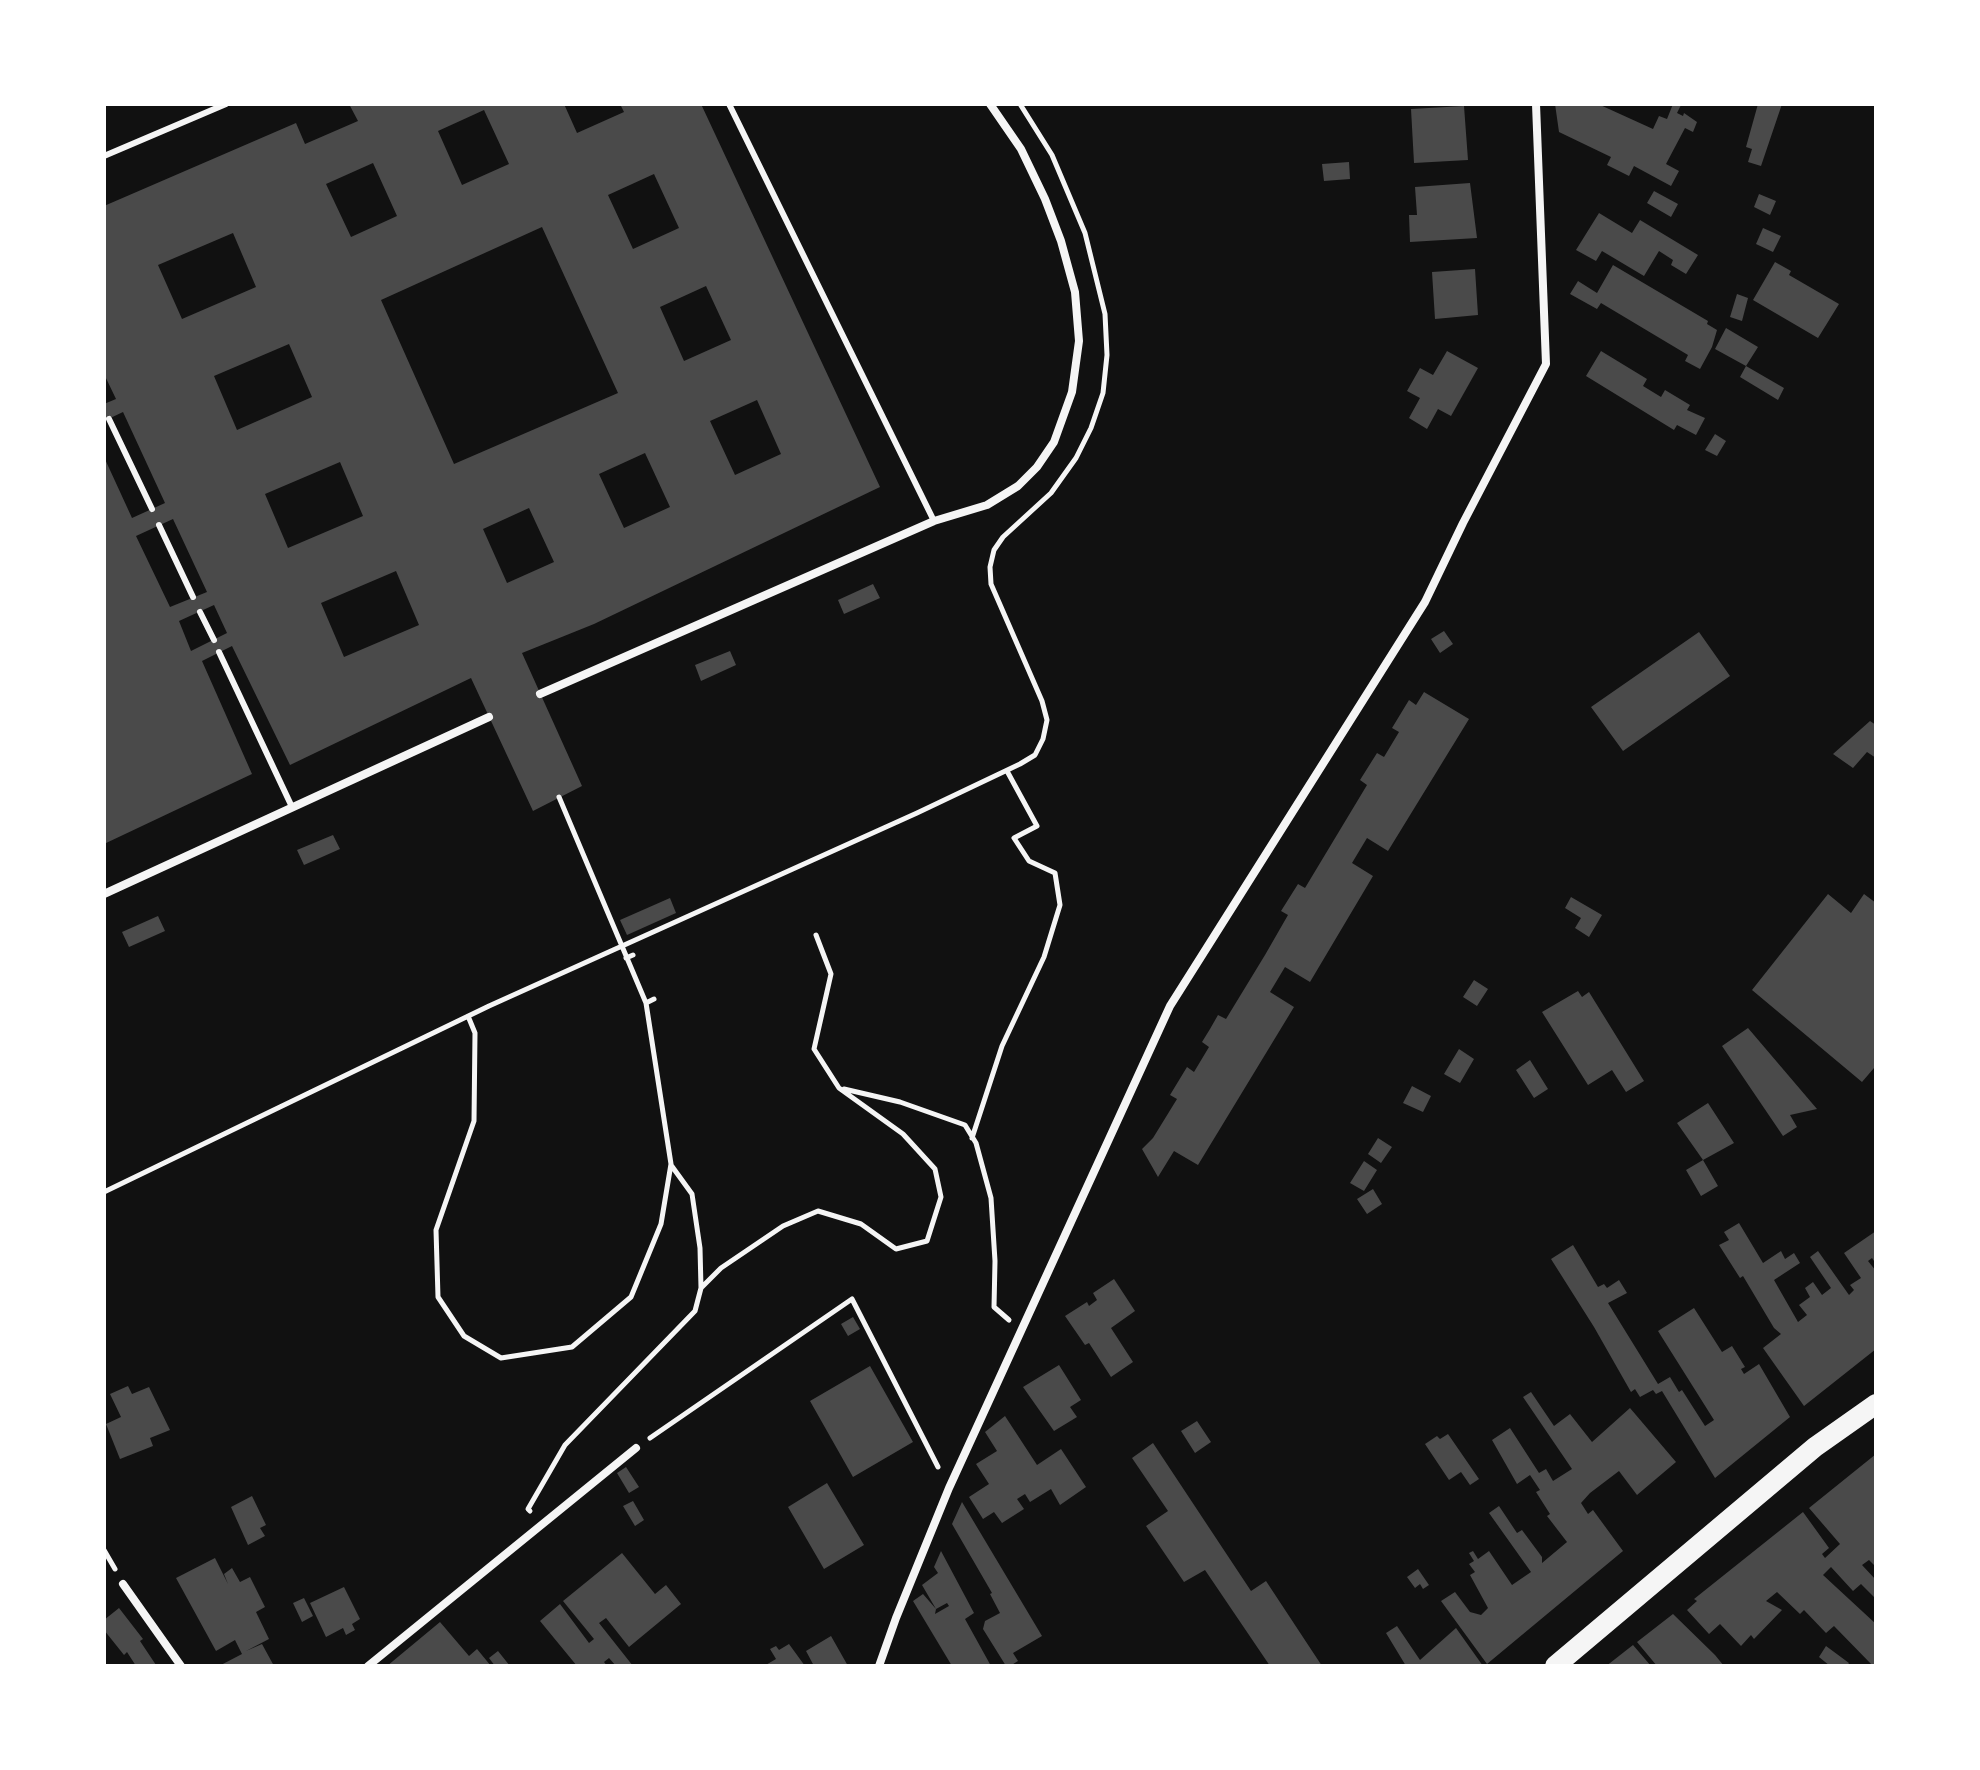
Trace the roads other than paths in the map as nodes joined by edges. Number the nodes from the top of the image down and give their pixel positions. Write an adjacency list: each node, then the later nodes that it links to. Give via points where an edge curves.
1 (226, 104): 5 (lane)
2 (729, 104): 8 (lane)
3 (990, 104): 8 (street, via 1021,149 1061,241 1075,292 1079,341 1072,392 1054,442 1037,467 987,505)
4 (1536, 104): 23 (street, via 1546,364 1425,602 1170,1006 949,1488)
5 (104, 156)
6 (109, 419): 7 (lane)
7 (152, 509)
8 (934, 521): 14 (street)
9 (159, 525): 10 (lane)
10 (193, 597)
11 (200, 612): 12 (lane)
12 (214, 640)
13 (219, 652): 16 (lane)
14 (540, 694)
15 (489, 717): 16 (street)
16 (292, 807): 17 (street)
17 (104, 894)
18 (1876, 1404): 24 (main road, via 1815,1447)
19 (636, 1448): 22 (street)
20 (123, 1584): 21 (street)
21 (181, 1666)
22 (368, 1666)
23 (879, 1666)
24 (1555, 1666)

